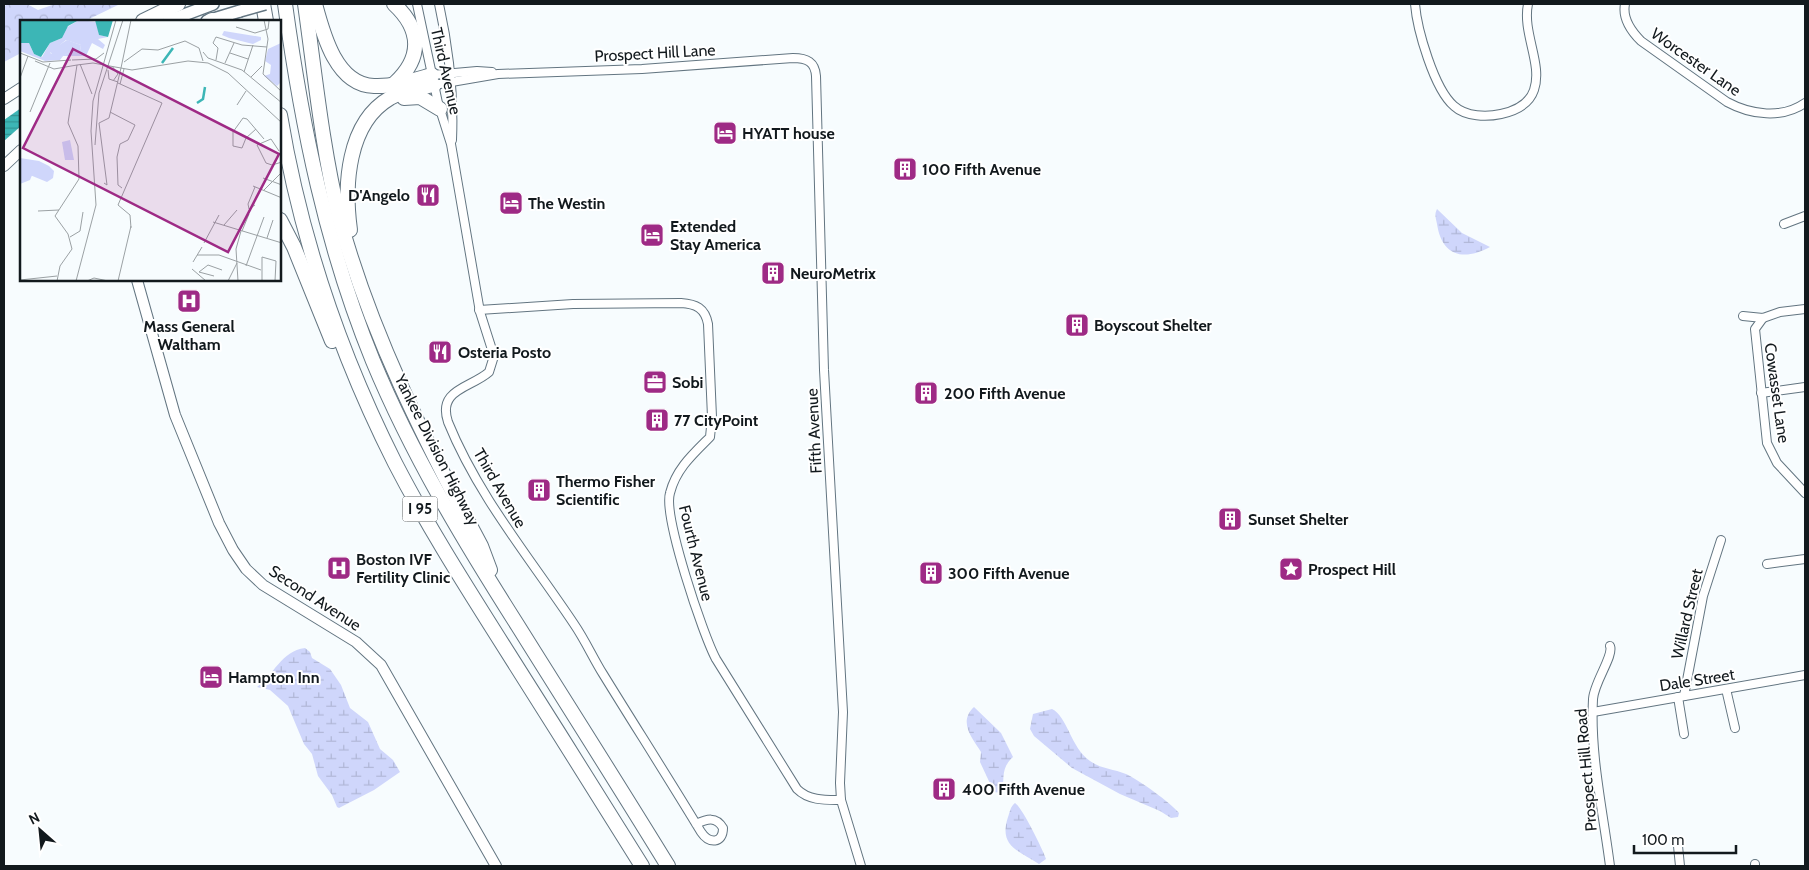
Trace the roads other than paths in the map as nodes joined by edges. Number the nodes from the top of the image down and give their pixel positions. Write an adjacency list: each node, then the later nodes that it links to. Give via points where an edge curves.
1 (178, 4): 13 (highway)
2 (213, 4): 14 (main road)
3 (264, 4): 15 (main road, bridge); 16 (highway)
4 (285, 4): 48 (highway, Yankee Division Highway / I 95, via 309,152 332,243 355,314 383,385 419,460)
5 (305, 4): 35 (highway, via 330,176)
6 (315, 4): 22 (highway, via 328,44 346,74 363,85)
7 (394, 4): 22 (highway, via 410,23 416,46 411,65)
8 (417, 4): 20 (street, Third Avenue)
9 (439, 4): 18 (street, Third Avenue)
10 (1415, 4): 11 (street, via 1423,46 1446,97 1462,111 1496,115 1520,108 1534,92 1536,71 1526,19)
11 (1528, 4)
12 (1625, 4): 25 (street, Worcester Lane, via 1626,19 1641,41 1727,102 1742,110 1765,113 1791,111)
13 (145, 20)
14 (171, 20)
15 (213, 20)
16 (266, 20)
17 (811, 63): 19 (street, Prospect Hill Lane, via 793,58); 56 (street, Fifth Avenue, via 816,76 824,370 842,678)
18 (451, 72): 19 (street, Prospect Hill Lane); 20 (street, Prospect Hill Lane); 21 (street, Third Avenue)
19 (498, 74): 21 (street, Prospect Hill Lane)
20 (433, 80): 21 (street, Prospect Hill Lane); 22 (highway); 26 (street, Third Avenue); 28 (highway, via 386,100)
21 (451, 82): 29 (street, Third Avenue)
22 (394, 84)
23 (20, 90): 24 (street)
24 (4, 99)
25 (1805, 104)
26 (440, 109): 28 (highway, via 420,98 404,98 386,108); 29 (street, Third Avenue)
27 (281, 120): 41 (highway, I 95, via 310,245 330,310)
28 (360, 132): 35 (highway, via 351,161 348,192)
29 (452, 144): 38 (street, Third Avenue)
30 (20, 151): 31 (street)
31 (4, 166)
32 (1805, 216): 34 (street)
33 (281, 222): 41 (highway, via 333,343)
34 (1784, 224)
35 (356, 268): 48 (highway, via 402,389 481,546)
36 (137, 281): 59 (street, Second Avenue, via 175,415 233,550 263,585 356,642 381,665)
37 (1805, 309): 40 (street)
38 (479, 310): 56 (street, Fourth Avenue, via 572,304 681,303 696,305 704,311 708,324 710,438 686,460 669,494 671,517 691,592 711,651 797,789 816,799); 57 (street, Third Avenue, via 493,354 493,365 486,375 449,398 445,412 449,425 502,522 576,628)
39 (1743, 316): 40 (street)
40 (1763, 318): 43 (street, Cowasset Lane, via 1755,329)
41 (358, 382): 60 (highway, I 95, via 394,461 431,530)
42 (1805, 387): 43 (street)
43 (1761, 393): 44 (street, Cowasset Lane, via 1771,452)
44 (1804, 493)
45 (1721, 540): 52 (street, Willard Street, via 1703,596)
46 (1805, 559): 47 (street)
47 (1767, 564)
48 (500, 598): 61 (highway, Yankee Division Highway / I 95)
49 (1610, 646): 53 (street, Prospect Hill Road, via 1611,655 1595,686)
50 (1805, 675): 51 (street, Dale Street)
51 (1726, 689): 52 (street, Dale Street); 54 (street)
52 (1681, 696): 53 (street, Dale Street); 55 (street, Willard Street)
53 (1593, 712): 63 (street, Prospect Hill Road, via 1599,790)
54 (1734, 728)
55 (1684, 734)
56 (841, 800): 62 (street, Fifth Avenue)
57 (696, 824)
58 (1678, 846): 64 (street)
59 (496, 866)
60 (642, 866)
61 (668, 866)
62 (861, 866)
63 (1610, 866)
64 (1680, 866)

